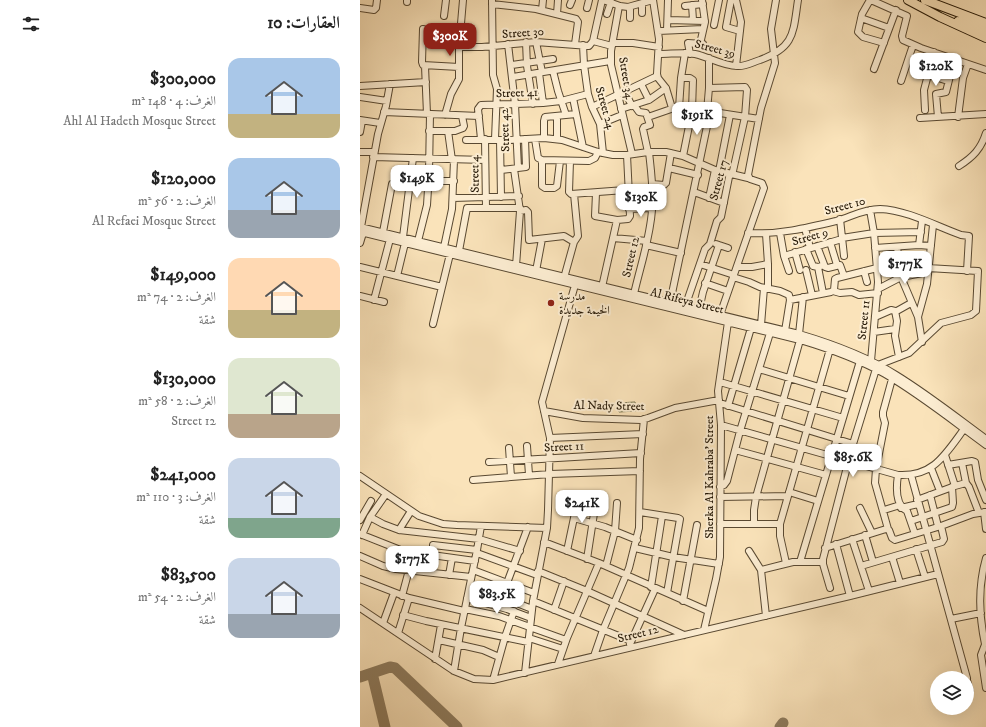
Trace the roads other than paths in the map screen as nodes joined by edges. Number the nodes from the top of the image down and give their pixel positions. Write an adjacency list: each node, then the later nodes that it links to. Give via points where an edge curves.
1 (377, 0): 25 (street, via 374,10)
2 (446, 0): 33 (street)
3 (463, 0): 66 (street)
4 (525, 0): 24 (street)
5 (543, 0): 27 (street)
6 (558, 0): 30 (street)
7 (589, 0): 26 (street)
8 (653, 0): 21 (street); 52 (street)
9 (668, 0): 40 (street)
10 (731, 0): 32 (street)
11 (736, 0): 34 (street)
12 (776, 0): 70 (street, via 771,29)
13 (798, 0): 70 (street, Street 39, via 790,39)
14 (870, 0): 28 (street); 37 (street)
15 (908, 0): 35 (main road)
16 (925, 0): 38 (main road)
17 (606, 1): 22 (street); 31 (street); 61 (street, Street 24)
18 (717, 1): 45 (street)
19 (492, 2): 24 (street); 64 (street)
20 (703, 2): 42 (street, via 688,5); 44 (street)
21 (642, 3): 23 (street); 29 (street)
22 (620, 4): 23 (street); 62 (street, Street 34)
23 (630, 6): 36 (street)
24 (524, 7): 27 (street)
25 (360, 8)
26 (587, 8)
27 (542, 10): 30 (street)
28 (896, 10): 47 (street); 63 (street, via 907,16 902,39)
29 (642, 13)
30 (557, 14): 60 (street, via 577,20)
31 (607, 14)
32 (728, 14): 34 (street); 46 (street)
33 (444, 16)
34 (740, 16): 53 (street)
35 (940, 17): 54 (main road); 55 (main road)
36 (630, 18)
37 (861, 18): 47 (street); 58 (street, via 859,35)
38 (972, 18): 39 (main road); 43 (main road)
39 (986, 18)
40 (668, 20): 41 (street); 51 (street)
41 (683, 20): 42 (street); 49 (street)
42 (694, 20): 44 (street); 50 (street)
43 (986, 23)
44 (705, 24): 45 (street); 50 (street); 68 (street, via 701,44 688,44)
45 (714, 25): 46 (street)
46 (726, 27): 53 (street)
47 (889, 28): 58 (street)
48 (423, 29): 80 (street, via 422,64)
49 (682, 29): 50 (street); 51 (street)
50 (694, 29)
51 (667, 30): 52 (street)
52 (658, 31): 65 (street)
53 (740, 31): 81 (street)
54 (986, 31)
55 (986, 38)
56 (526, 42): 57 (street, Street 30); 59 (street, Street 30); 76 (street)
57 (536, 42): 60 (street, Street 30); 75 (street)
58 (884, 43): 83 (street)
59 (508, 44): 64 (street, Street 30); 78 (street, Street 42)
60 (575, 44): 61 (street, Street 30)
61 (588, 44): 62 (street, Street 30); 79 (street, Street 24)
62 (612, 44): 65 (street, Street 30); 74 (street, Street 34)
63 (913, 45): 67 (street); 95 (street)
64 (492, 46): 66 (street, Street 30); 110 (street)
65 (659, 46): 69 (street)
66 (459, 47): 82 (street)
67 (934, 52): 73 (street); 88 (street)
68 (688, 53): 69 (street, Street 39); 71 (street, Street 39); 91 (street)
69 (659, 54): 89 (street)
70 (774, 54): 81 (street, Street 39, via 744,66); 136 (street, via 773,68)
71 (709, 58): 81 (street, Street 39); 100 (street)
72 (552, 59): 75 (street)
73 (956, 60): 77 (street); 92 (street)
74 (610, 61): 79 (street); 103 (street, Street 34)
75 (540, 62): 76 (street); 86 (street)
76 (528, 64): 78 (street); 87 (street)
77 (968, 64): 85 (street); 93 (street)
78 (512, 65): 90 (street, Street 42)
79 (584, 65): 84 (street); 102 (street, Street 24)
80 (425, 66): 82 (street); 94 (street)
81 (736, 66)
82 (459, 67): 124 (street, via 458,82 451,94)
83 (874, 69)
84 (553, 70): 86 (street); 108 (street)
85 (986, 70)
86 (540, 73): 87 (street); 109 (street)
87 (529, 75): 90 (street); 112 (street)
88 (928, 75): 92 (street); 117 (street, via 924,90)
89 (657, 76): 97 (street); 99 (street)
90 (513, 77): 111 (street, Street 42)
91 (681, 78): 115 (street); 116 (street, via 694,80)
92 (949, 78): 93 (street); 132 (street, via 946,92 936,94)
93 (963, 78): 133 (street)
94 (426, 82): 96 (street); 121 (street)
95 (901, 82)
96 (390, 84): 98 (street); 107 (street)
97 (641, 84): 101 (street); 106 (street)
98 (360, 86)
99 (666, 88): 106 (street); 115 (street)
100 (709, 88): 120 (street); 131 (street, Street 17, via 745,88)
101 (625, 92): 103 (street); 113 (street)
102 (588, 94): 105 (street, Street 41); 114 (street, Street 24)
103 (617, 95): 114 (street); 119 (street, Street 34)
104 (360, 97): 107 (street)
105 (573, 98): 108 (street, Street 41); 122 (street)
106 (649, 100): 113 (street)
107 (387, 101): 118 (street)
108 (561, 101): 109 (street, Street 41); 125 (street)
109 (543, 103): 112 (street, Street 41)
110 (496, 104): 111 (street, Street 41); 128 (street, Street 41, via 480,105); 150 (street)
111 (516, 104): 112 (street, Street 41); 151 (street, Street 42)
112 (533, 104)
113 (633, 106): 119 (street); 130 (street, via 639,112 646,113)
114 (592, 107): 139 (street, Street 24)
115 (676, 108): 116 (street); 130 (street)
116 (692, 110): 120 (street)
117 (925, 110)
118 (384, 112): 121 (street); 138 (street)
119 (622, 112): 139 (street); 158 (street, Street 34)
120 (709, 112): 126 (street); 137 (street)
121 (428, 114): 124 (street); 140 (street)
122 (576, 114): 125 (street); 152 (street)
123 (986, 114): 133 (street)
124 (445, 115): 127 (street)
125 (566, 115): 129 (street)
126 (730, 115): 131 (street); 172 (street)
127 (462, 116): 128 (street); 141 (street, via 464,128)
128 (479, 116): 145 (street)
129 (557, 116): 144 (street, via 544,118); 148 (street)
130 (648, 117): 155 (street, Street 12, via 650,125 643,130)
131 (745, 117): 136 (street); 173 (street, Street 17)
132 (938, 117): 133 (street); 134 (street)
133 (958, 117)
134 (920, 118)
135 (361, 120): 138 (street); 142 (street)
136 (758, 120): 175 (street)
137 (709, 121): 159 (street, via 690,121); 167 (street)
138 (380, 123): 157 (street)
139 (600, 124): 154 (street, Street 24)
140 (430, 131): 141 (street); 161 (street)
141 (448, 131): 162 (street)
142 (360, 132)
143 (986, 133): 168 (street, via 975,155)
144 (544, 138): 147 (street); 148 (street)
145 (483, 139): 149 (street); 150 (street); 163 (street, Street 4)
146 (525, 139): 147 (street); 151 (street); 169 (street, via 527,166)
147 (535, 139): 164 (street, via 538,158)
148 (557, 139): 152 (street)
149 (466, 140)
150 (498, 140): 151 (street); 171 (street)
151 (516, 140): 169 (street, Street 42)
152 (584, 147): 154 (street)
153 (360, 152): 157 (street)
154 (601, 152): 158 (street); 166 (street, via 591,161)
155 (649, 152): 156 (street); 158 (street); 179 (street, Street 12)
156 (671, 153): 159 (street); 170 (street)
157 (374, 155): 160 (street); 184 (street)
158 (630, 155): 180 (street, Street 34)
159 (683, 156): 167 (street)
160 (413, 158): 161 (street); 214 (street)
161 (429, 159): 162 (street); 176 (street)
162 (453, 160): 163 (street); 177 (street)
163 (485, 160): 186 (street, Street 4)
164 (542, 160): 165 (street); 165 (street, via 542,186 545,188 557,186)
165 (560, 161): 166 (street)
166 (570, 161): 183 (street, via 569,192)
167 (700, 163): 172 (street); 174 (street)
168 (959, 166)
169 (516, 168): 171 (street); 185 (street, Street 42)
170 (669, 168): 174 (street); 179 (street, via 666,184)
171 (501, 170): 187 (street)
172 (717, 170): 173 (street); 190 (street)
173 (731, 174): 175 (street); 191 (street, Street 17)
174 (698, 175): 181 (street)
175 (748, 178): 206 (street, via 761,182 764,186)
176 (428, 181): 177 (street); 215 (street, via 426,211)
177 (454, 181): 188 (street)
178 (392, 184): 204 (street)
179 (652, 186): 180 (street); 194 (street, Street 12)
180 (628, 190): 182 (street); 196 (street, Street 34)
181 (694, 192): 190 (street); 232 (street)
182 (596, 193): 183 (street); 199 (street, via 595,216)
183 (574, 194): 216 (street, via 578,238)
184 (363, 196): 203 (street)
185 (519, 196): 187 (street); 195 (street, Street 42)
186 (486, 197): 187 (street); 189 (street); 193 (street, Street 4)
187 (501, 197)
188 (453, 198): 189 (street); 225 (street)
189 (461, 198): 192 (street)
190 (710, 198): 191 (street)
191 (724, 203): 217 (street, Street 17)
192 (467, 208): 193 (street); 230 (street)
193 (486, 208): 195 (street)
194 (652, 208): 196 (street); 220 (street, Street 12)
195 (520, 209): 212 (street, via 528,211 529,240); 242 (street, Street 42)
196 (630, 209): 199 (street, via 628,219)
197 (870, 210): 198 (street, Street 10); 200 (street, Street 10, via 894,211); 208 (street, Street 11)
198 (840, 219): 202 (street, Street 10); 213 (street)
199 (618, 220): 210 (street)
200 (922, 220): 201 (street, Street 10); 205 (street)
201 (933, 224): 224 (street); 249 (street, Street 10, via 969,236)
202 (805, 228): 207 (street, Street 10); 228 (street)
203 (361, 230): 204 (street, Al Rifeya Street); 211 (street, Al Rifeya Street); 219 (street)
204 (383, 232): 214 (street, Al Rifeya Street)
205 (921, 232): 208 (street, Street 9); 222 (street)
206 (748, 233): 209 (street, Street 10); 241 (street)
207 (780, 233): 209 (street, Street 10); 234 (street)
208 (874, 233): 213 (street, Street 9); 229 (street, Street 11)
209 (766, 234): 237 (street)
210 (613, 238): 220 (street); 259 (street)
211 (390, 239): 214 (street, Al Rifeya Street); 250 (street)
212 (542, 239): 216 (street, via 564,236); 247 (street)
213 (842, 239): 218 (street, Street 9); 235 (street)
214 (404, 240): 215 (street, Al Rifeya Street); 233 (street, Al Rifeya Street); 251 (street)
215 (418, 241): 225 (street, Al Rifeya Street)
216 (574, 242): 255 (street)
217 (711, 242): 221 (street); 236 (street, Street 17, via 705,249)
218 (830, 242): 223 (street, Street 9); 238 (street)
219 (360, 243)
220 (646, 243): 232 (street); 266 (street, Street 12)
221 (719, 245): 227 (street); 243 (street)
222 (919, 245): 224 (street); 226 (street)
223 (817, 246): 228 (street, Street 9); 239 (street)
224 (931, 246): 246 (street)
225 (444, 247): 230 (street, Al Rifeya Street)
226 (897, 247): 229 (street); 254 (street)
227 (728, 248)
228 (808, 248): 231 (street, Street 9); 239 (street, via 812,265)
229 (876, 248): 244 (street, Street 11)
230 (459, 251): 242 (street, Al Rifeya Street)
231 (795, 252): 234 (street, Street 9); 267 (street)
232 (681, 253): 273 (street)
233 (450, 254): 242 (street, Al Rifeya Street); 260 (street)
234 (784, 256): 245 (street)
235 (844, 256)
236 (700, 264): 243 (street); 275 (street, Street 17)
237 (768, 264): 241 (street); 261 (street)
238 (837, 265): 239 (street, via 827,268); 253 (street)
239 (821, 266): 265 (street)
240 (360, 267): 250 (street)
241 (736, 267): 252 (street)
242 (518, 268): 247 (street, Al Rifeya Street); 258 (street, Al Rifeya Street)
243 (711, 268): 252 (street); 257 (street)
244 (877, 268): 248 (street); 264 (street, Street 11)
245 (789, 270)
246 (928, 270): 249 (street); 254 (street); 280 (street)
247 (536, 271): 255 (street, Al Rifeya Street)
248 (864, 271): 253 (street); 256 (street)
249 (967, 271): 290 (street, via 978,271 975,313 941,323)
250 (381, 272): 251 (street); 270 (street)
251 (396, 276): 260 (street)
252 (734, 276): 261 (street); 262 (street)
253 (844, 276): 263 (street, via 836,278)
254 (901, 277): 264 (street); 274 (street)
255 (564, 278): 259 (street, Al Rifeya Street)
256 (867, 282)
257 (706, 284): 262 (street); 276 (street)
258 (574, 285): 281 (street, Al Rifeya Street); 309 (street, via 542,402)
259 (602, 287): 266 (street, Al Rifeya Street)
260 (442, 288): 282 (street)
261 (766, 289): 271 (street, via 787,293); 283 (street)
262 (728, 291): 278 (street)
263 (833, 291): 264 (street, via 852,292 859,296); 265 (street)
264 (878, 291): 279 (street, Street 11)
265 (823, 293): 267 (street)
266 (634, 294): 273 (street, Al Rifeya Street)
267 (812, 295): 269 (street)
268 (360, 296): 270 (street)
269 (803, 297): 271 (street); 289 (street)
270 (374, 300): 272 (street)
271 (790, 300): 286 (street)
272 (384, 302)
273 (670, 303): 275 (street, Al Rifeya Street)
274 (911, 303): 277 (street); 280 (street)
275 (685, 307): 276 (street, Al Rifeya Street)
276 (699, 310): 278 (street, Al Rifeya Street)
277 (895, 312): 279 (street, via 892,310); 285 (street)
278 (720, 315): 281 (street, Al Rifeya Street)
279 (876, 317): 287 (street, Street 11)
280 (918, 317): 290 (street)
281 (727, 320): 283 (street, Al Rifeya Street); 284 (street, Al Rifeya Street); 299 (street, Sherka Al Kahraba' Street)
282 (433, 324)
283 (761, 325): 286 (street, Al Rifeya Street)
284 (751, 328): 288 (street, Al Rifeya Street); 300 (street)
285 (895, 329): 287 (street); 292 (street)
286 (785, 331): 289 (street, Al Rifeya Street)
287 (874, 332): 294 (street, Street 11)
288 (770, 333): 289 (street, Al Rifeya Street); 296 (street)
289 (800, 337): 291 (street, Al Rifeya Street); 294 (street, Al Rifeya Street, via 843,348); 297 (street)
290 (922, 342): 292 (street, via 909,353)
291 (830, 349): 293 (street, Al Rifeya Street); 301 (street)
292 (899, 357): 295 (street)
293 (860, 361): 295 (street, Al Rifeya Street); 304 (street)
294 (871, 361): 295 (street, Al Rifeya Street)
295 (877, 367): 298 (street, Al Rifeya Street); 303 (street, Al Rifeya Street); 323 (street)
296 (759, 369): 297 (street); 302 (street)
297 (789, 378): 301 (street); 305 (street)
298 (892, 378): 303 (street, Al Rifeya Street); 342 (street, via 883,412 885,423)
299 (720, 382): 300 (street); 306 (street, Sherka Al Kahraba' Street)
300 (734, 386): 302 (street); 307 (street)
301 (819, 387): 304 (street); 308 (street)
302 (752, 392): 305 (street); 310 (street)
303 (921, 395): 315 (street, Al Rifeya Street); 321 (street, Al Rifeya Street)
304 (849, 396): 311 (street)
305 (782, 401): 308 (street); 313 (street)
306 (719, 402): 307 (street); 312 (street, Al Nady Street, via 675,408); 314 (street, Sherka Al Kahraba' Street)
307 (728, 406): 310 (street)
308 (812, 409): 311 (street); 316 (street)
309 (544, 411): 312 (street, Al Nady Street, via 582,418); 319 (street)
310 (746, 412): 313 (street); 317 (street)
311 (843, 418): 320 (street)
312 (644, 419): 318 (street)
313 (777, 421): 316 (street); 322 (street)
314 (721, 425): 317 (street); 354 (street, Sherka Al Kahraba' Street)
315 (964, 429): 324 (street, Al Rifeya Street); 330 (street)
316 (807, 430): 320 (street); 327 (street)
317 (740, 431): 322 (street); 328 (street)
318 (643, 434): 319 (street); 329 (street)
319 (550, 438): 332 (street)
320 (836, 439): 323 (street); 331 (street)
321 (986, 439)
322 (772, 440): 327 (street); 333 (street)
323 (853, 444): 336 (street)
324 (986, 445)
325 (527, 446): 334 (street)
326 (509, 448): 335 (street)
327 (801, 448): 331 (street); 340 (street)
328 (735, 450): 333 (street); 354 (street, via 727,481)
329 (641, 454): 332 (street, Street 11); 343 (street)
330 (945, 455): 339 (street); 341 (street)
331 (831, 457): 336 (street); 345 (street)
332 (551, 458): 334 (street, Street 11); 344 (street)
333 (766, 458): 340 (street); 362 (street)
334 (528, 460): 335 (street, Street 11); 348 (street)
335 (510, 461): 337 (street, Street 11); 349 (street)
336 (848, 461): 342 (street); 409 (street)
337 (489, 462)
338 (962, 463): 339 (street); 352 (street); 363 (street, via 975,462 978,480)
339 (948, 465): 353 (street)
340 (796, 466): 345 (street); 359 (street)
341 (931, 468): 347 (street); 355 (street)
342 (876, 469): 346 (street); 371 (street, via 876,486)
343 (640, 471): 344 (street); 373 (street)
344 (550, 474): 348 (street); 391 (street)
345 (826, 475): 365 (street)
346 (898, 475): 347 (street); 368 (street, via 896,490)
347 (912, 475): 366 (street)
348 (529, 476): 349 (street)
349 (511, 477): 351 (street)
350 (361, 480): 356 (street)
351 (473, 480)
352 (966, 483): 353 (street); 374 (street)
353 (953, 486): 355 (street); 370 (street, via 953,504)
354 (720, 487): 361 (street, Sherka Al Kahraba' Street)
355 (940, 491): 360 (street)
356 (386, 494): 372 (street); 377 (street)
357 (577, 494): 379 (street)
358 (597, 494): 383 (street)
359 (788, 494): 362 (street); 365 (street); 386 (street)
360 (930, 495): 366 (street); 375 (street)
361 (720, 497): 362 (street); 384 (street, Sherka Al Kahraba' Street)
362 (756, 497): 385 (street)
363 (986, 500)
364 (371, 501): 380 (street)
365 (818, 501): 424 (street)
366 (918, 502): 368 (street); 378 (street)
367 (617, 503): 396 (street)
368 (901, 507): 371 (street); 381 (street, via 907,511)
369 (860, 508): 397 (street)
370 (946, 509): 375 (street); 382 (street)
371 (884, 510): 393 (street)
372 (411, 512): 388 (street, via 443,524); 394 (street)
373 (640, 512): 376 (street); 403 (street)
374 (983, 512): 382 (street); 392 (street)
375 (935, 513): 378 (street); 389 (street)
376 (662, 516): 415 (street); 417 (street, via 680,519)
377 (370, 517): 394 (street); 398 (street)
378 (923, 517): 381 (street); 395 (street)
379 (574, 518): 383 (street); 412 (street)
380 (360, 520)
381 (911, 521): 399 (street)
382 (950, 522): 389 (street)
383 (593, 523): 396 (street); 421 (street)
384 (720, 524): 385 (street); 428 (street, Sherka Al Kahraba' Street)
385 (754, 524): 386 (street)
386 (780, 524): 429 (street)
387 (697, 525): 422 (street)
388 (481, 526): 390 (street); 401 (street)
389 (940, 526): 395 (street); 407 (street, via 944,540)
390 (528, 527): 391 (street); 411 (street)
391 (547, 528): 404 (street)
392 (986, 528)
393 (888, 529): 397 (street); 399 (street, via 894,540)
394 (399, 530): 401 (street)
395 (926, 530): 399 (street); 407 (street)
396 (615, 531): 403 (street); 430 (street)
397 (872, 533): 400 (street)
398 (361, 534): 419 (street, via 402,550)
399 (915, 534)
400 (865, 535): 402 (street); 426 (street)
401 (479, 539): 411 (street); 414 (street)
402 (852, 539): 405 (street); 431 (street)
403 (636, 540): 408 (street)
404 (544, 542): 412 (street); 436 (street)
405 (836, 544): 409 (street); 456 (street)
406 (433, 545): 414 (street)
407 (931, 545): 410 (street); 437 (street)
408 (635, 548): 415 (street); 439 (street)
409 (825, 548): 425 (street)
410 (916, 549): 418 (street); 441 (street)
411 (520, 551): 432 (street)
412 (567, 551): 421 (street)
413 (749, 551): 435 (street)
414 (477, 552): 423 (street); 432 (street)
415 (656, 553): 417 (street); 446 (street)
416 (360, 556): 433 (street, via 383,566)
417 (673, 557): 422 (street); 452 (street)
418 (892, 557): 426 (street); 445 (street)
419 (452, 558): 423 (street); 438 (street)
420 (986, 558): 454 (street, via 982,575)
421 (587, 559): 427 (street)
422 (690, 560): 428 (street); 460 (street)
423 (475, 561): 434 (street)
424 (800, 562): 425 (street); 429 (street)
425 (822, 562): 447 (street)
426 (873, 562): 431 (street)
427 (599, 563): 430 (street); 448 (street)
428 (719, 564): 468 (street, Sherka Al Kahraba' Street)
429 (786, 564): 435 (street)
430 (606, 566): 439 (street)
431 (861, 566): 449 (street)
432 (514, 567): 436 (street); 444 (street)
433 (409, 570): 438 (street); 455 (street)
434 (473, 570): 440 (street); 444 (street)
435 (761, 570): 472 (street)
436 (537, 573): 443 (street); 451 (street)
437 (938, 574): 441 (street, Street 12); 475 (street)
438 (449, 575): 440 (street)
439 (626, 575): 446 (street); 461 (street)
440 (471, 577): 458 (street)
441 (925, 577): 445 (street, Street 12)
442 (360, 579): 450 (street)
443 (564, 581): 448 (street); 466 (street)
444 (504, 582): 451 (street); 453 (street)
445 (900, 583): 449 (street, Street 12)
446 (653, 588): 452 (street); 471 (street)
447 (830, 588)
448 (587, 591): 461 (street); 474 (street)
449 (869, 591): 456 (street, Street 12)
450 (394, 593): 455 (street); 477 (street)
451 (534, 593): 459 (street)
452 (667, 594): 460 (street)
453 (496, 595): 462 (street); 464 (street)
454 (985, 595): 469 (street)
455 (402, 596): 457 (street)
456 (850, 596): 472 (street, Street 12)
457 (409, 598): 465 (street); 470 (street)
458 (467, 598): 462 (street); 465 (street)
459 (533, 601): 464 (street); 466 (street)
460 (684, 601): 468 (street)
461 (614, 604): 471 (street); 481 (street)
462 (493, 605): 467 (street)
463 (360, 608): 477 (street, Street 12)
464 (532, 609): 473 (street)
465 (464, 610): 476 (street); 480 (street)
466 (554, 610): 474 (street)
467 (514, 611): 473 (street); 476 (street)
468 (708, 611): 482 (street, Sherka Al Kahraba' Street)
469 (981, 613): 475 (street); 490 (street)
470 (403, 615): 478 (street); 483 (street)
471 (643, 616): 484 (street); 489 (street)
472 (766, 616): 482 (street, Street 12)
473 (531, 618): 479 (street)
474 (576, 618): 481 (street); 488 (street)
475 (951, 619): 499 (street)
476 (511, 620): 479 (street); 485 (street)
477 (383, 623): 483 (street, Street 12)
478 (441, 624): 480 (street); 486 (street)
479 (530, 627): 487 (street); 488 (street)
480 (461, 628): 485 (street); 491 (street)
481 (603, 630): 489 (street); 494 (street)
482 (704, 630): 484 (street, Street 12)
483 (398, 633): 496 (street, Street 12)
484 (684, 635): 492 (street, Street 12)
485 (505, 637): 487 (street); 495 (street)
486 (439, 640): 491 (street); 496 (street)
487 (528, 640): 493 (street); 500 (street)
488 (566, 640): 493 (street)
489 (631, 642): 492 (street)
490 (986, 643): 502 (street, via 981,655)
491 (458, 645): 495 (street, via 483,650); 498 (street)
492 (629, 648): 494 (street, Street 12)
493 (563, 649): 497 (street)
494 (594, 656): 497 (street, Street 12)
495 (499, 657): 501 (street)
496 (435, 659): 498 (street, Street 12)
497 (558, 664): 500 (street, Street 12)
498 (454, 671): 501 (street, Street 12, via 474,679)
499 (965, 671)
500 (525, 673): 501 (street, Street 12)
501 (493, 680)
502 (986, 687)

